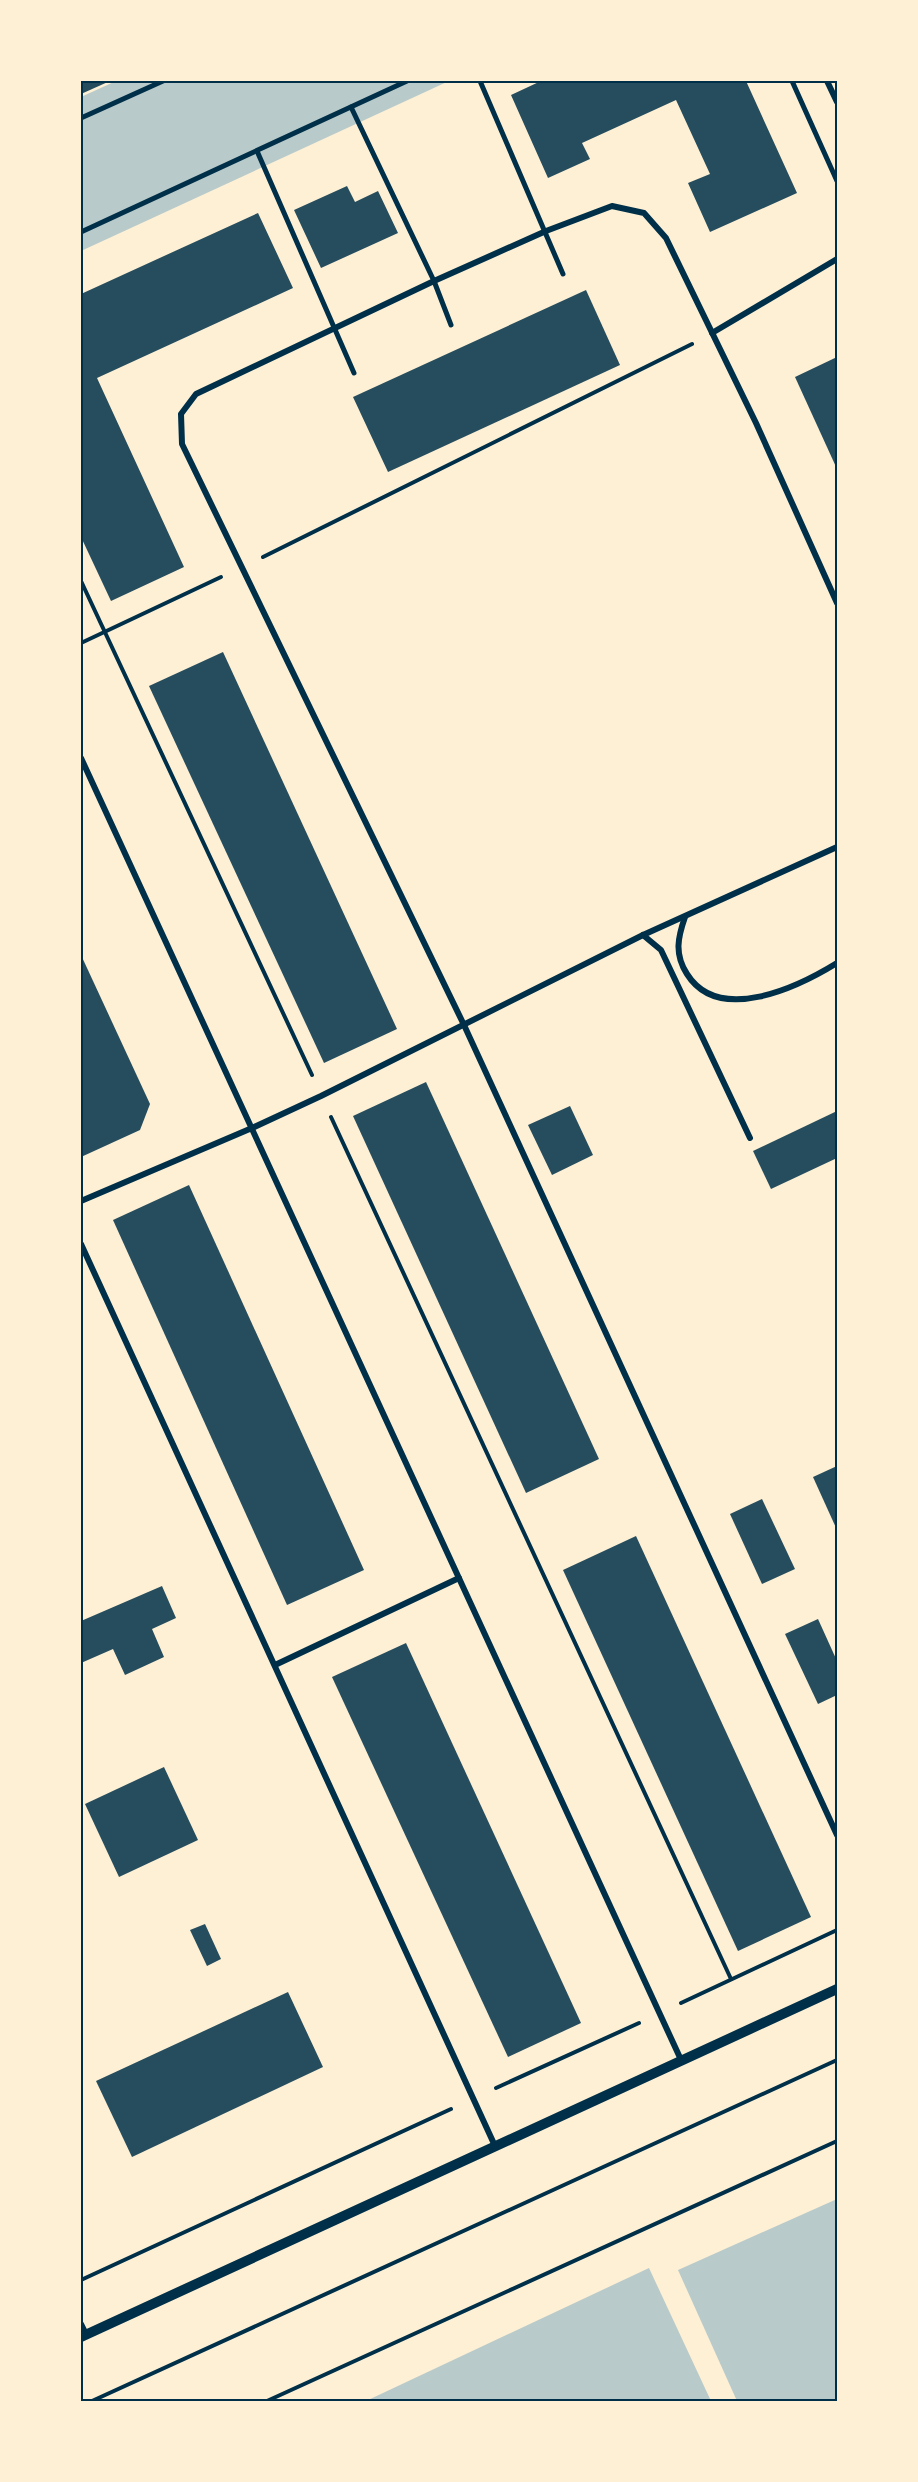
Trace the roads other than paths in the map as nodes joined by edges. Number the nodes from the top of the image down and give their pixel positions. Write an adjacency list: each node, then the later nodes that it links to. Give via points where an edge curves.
1 (163, 81): 8 (street)
2 (407, 81): 7 (street)
3 (480, 81): 11 (street)
4 (792, 81): 10 (street)
5 (827, 81): 6 (street)
6 (837, 102)
7 (351, 107): 9 (street); 15 (street)
8 (81, 118)
9 (258, 151): 12 (street); 17 (street)
10 (837, 181)
11 (546, 231): 14 (street); 15 (street); 18 (street, via 612,206 644,213 666,238)
12 (81, 232)
13 (837, 259): 18 (street)
14 (563, 274)
15 (434, 281): 16 (street); 17 (street)
16 (451, 325)
17 (333, 328): 19 (street); 26 (street, via 196,394 181,414 182,444)
18 (712, 333): 20 (street)
19 (354, 373)
20 (837, 603)
21 (81, 758): 27 (street)
22 (837, 847): 23 (street)
23 (685, 916): 24 (street); 25 (street, via 677,939 680,963 694,985 712,996 762,996)
24 (643, 935): 26 (street); 28 (street, via 662,950)
25 (837, 963)
26 (464, 1025): 27 (street); 33 (street)
27 (252, 1128): 29 (street); 31 (street)
28 (750, 1138)
29 (81, 1201)
30 (81, 1244): 32 (street)
31 (459, 1578): 32 (street); 35 (street)
32 (275, 1665): 36 (street)
33 (837, 1835)
34 (837, 1989): 35 (street)
35 (682, 2062): 36 (street)
36 (495, 2146): 37 (street)
37 (83, 2332)

